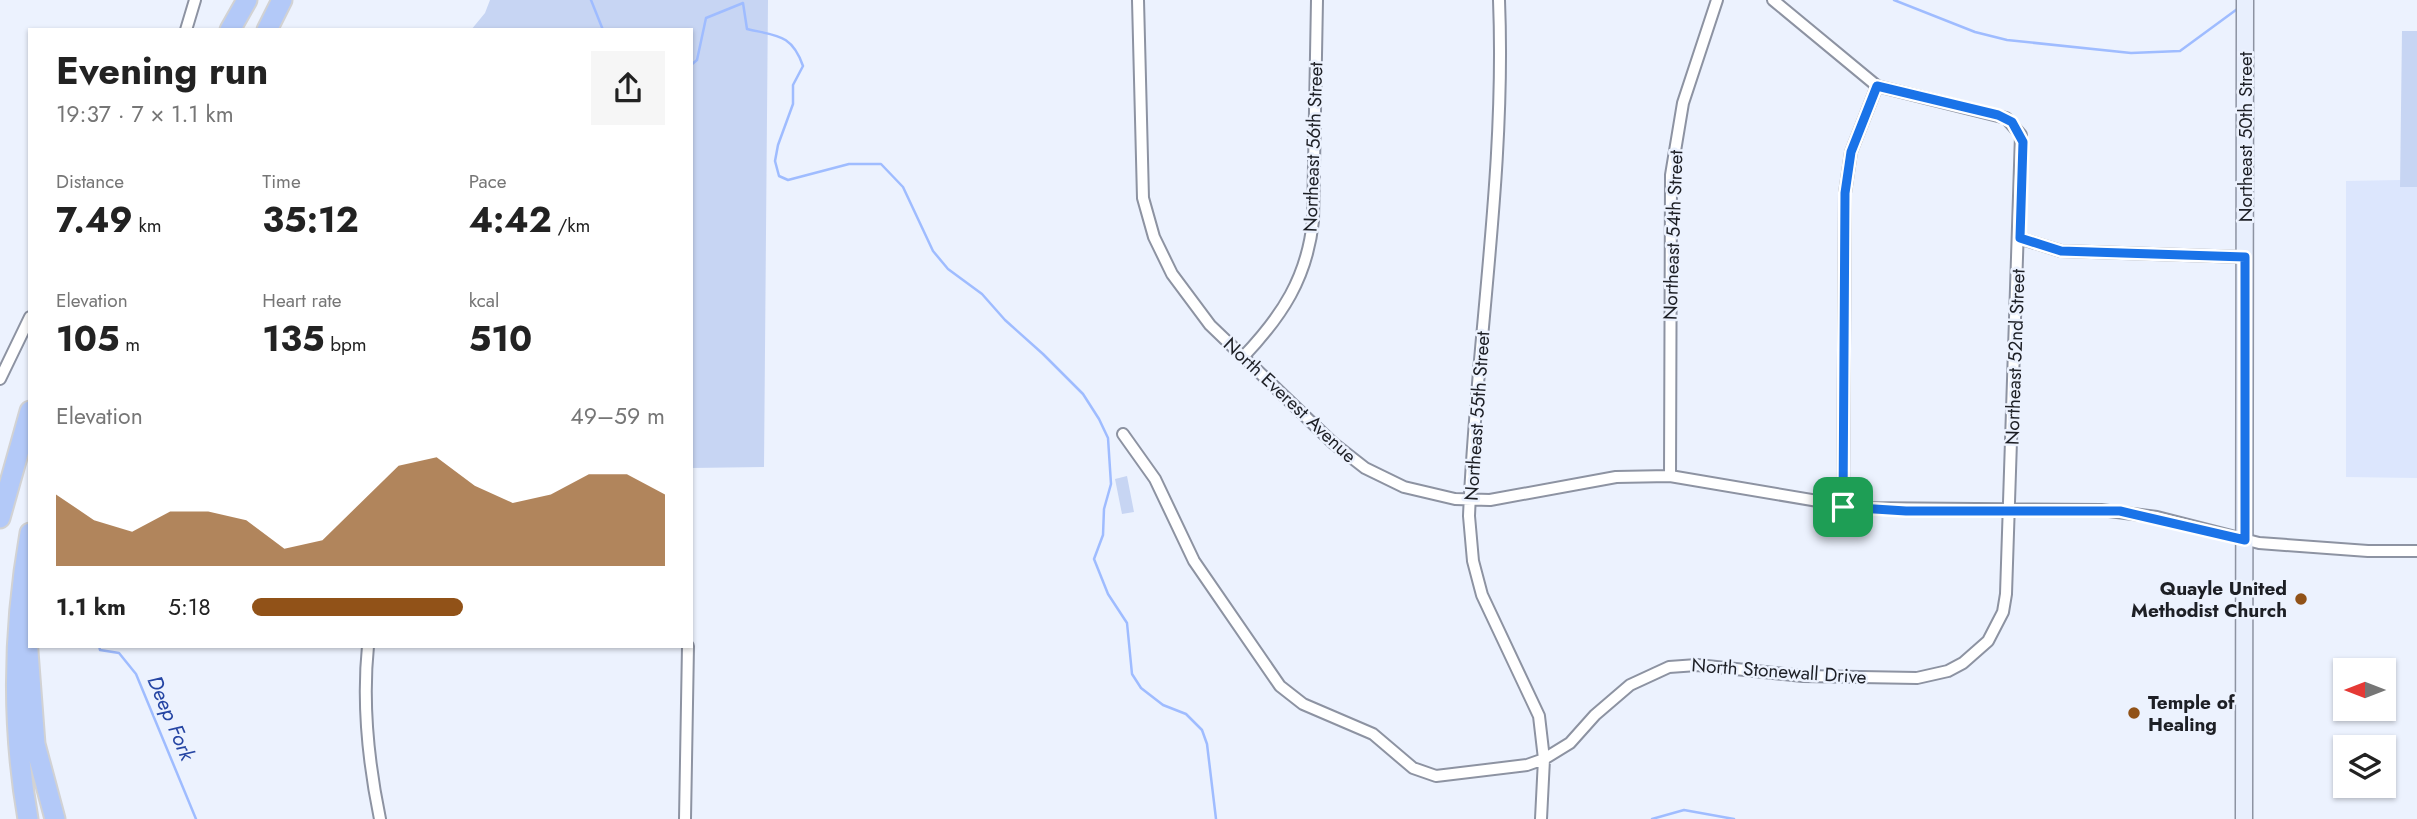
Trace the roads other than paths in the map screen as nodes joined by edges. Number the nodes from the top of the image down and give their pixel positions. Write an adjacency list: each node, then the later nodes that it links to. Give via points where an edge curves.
1 (195, 0): 10 (street)
2 (247, 0): 11 (highway)
3 (282, 0): 12 (highway)
4 (1138, 0): 17 (street, North Everest Avenue, via 1140,173 1148,216 1183,293)
5 (1317, 0): 17 (street, Northeast 56th Street, via 1313,221 1307,257 1283,311)
6 (1499, 0): 22 (street, Northeast 55th Street, via 1499,141)
7 (1717, 0): 21 (street, Northeast 54th Street, via 1683,103 1671,175)
8 (1773, 0): 13 (street)
9 (2245, 0): 15 (street, Northeast 50th Street)
10 (187, 28)
11 (231, 28)
12 (268, 28)
13 (1877, 86): 14 (street, Northeast 52nd Street, via 2012,122 2023,142); 23 (street, via 1851,152 1845,193)
14 (2020, 238): 15 (street, via 2061,251); 24 (street, Northeast 52nd Street)
15 (2245, 257): 26 (street, Northeast 50th Street)
16 (28, 321): 18 (street)
17 (1243, 357): 22 (street, North Everest Avenue, via 1365,468 1423,492)
18 (0, 379)
19 (28, 418): 25 (highway)
20 (1124, 434): 32 (street, North Stonewall Drive, via 1155,479 1194,561 1263,666 1291,696 1373,734 1424,773 1458,775)
21 (1670, 476): 22 (street, North Everest Avenue, via 1616,477 1502,499); 23 (street, North Everest Avenue)
22 (1470, 500): 32 (street, Northeast 55th Street, via 1477,579 1535,707)
23 (1843, 507): 24 (street, North Everest Avenue)
24 (2008, 510): 26 (street, North Everest Avenue, via 2120,511); 32 (street, North Stonewall Drive, via 2003,612 1988,641 1963,663 1917,678 1669,667 1630,685 1570,743)
25 (0, 518)
26 (2245, 540): 28 (street, North Everest Avenue); 38 (street, Northeast 50th Street)
27 (28, 543): 29 (highway)
28 (2417, 551)
29 (24, 564): 33 (highway, via 16,627 15,693); 34 (highway, via 29,703)
30 (368, 648): 35 (street, via 367,741)
31 (688, 648): 36 (street)
32 (1544, 760): 37 (street, Northeast 55th Street)
33 (28, 819)
34 (55, 819)
35 (380, 819)
36 (685, 819)
37 (1541, 819)
38 (2244, 819)

